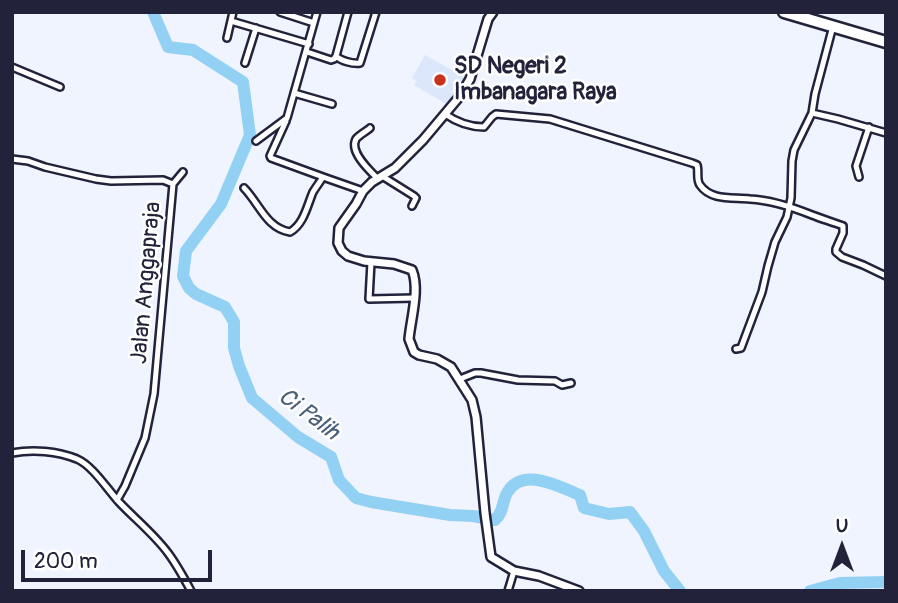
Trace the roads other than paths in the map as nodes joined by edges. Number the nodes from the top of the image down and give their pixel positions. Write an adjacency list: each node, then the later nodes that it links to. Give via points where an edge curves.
1 (233, 12): 8 (street)
2 (280, 12): 9 (street)
3 (317, 12): 9 (street)
4 (348, 12): 16 (street)
5 (376, 12): 16 (street, via 360,63)
6 (493, 12): 23 (street, via 470,79)
7 (784, 12): 10 (highway)
8 (231, 21): 11 (street); 12 (street)
9 (314, 23): 14 (street)
10 (833, 26): 13 (highway); 22 (street)
11 (256, 28): 14 (street); 17 (street)
12 (227, 38)
13 (886, 42)
14 (309, 44): 15 (street)
15 (307, 52): 16 (street, via 331,60); 20 (street)
16 (336, 56)
17 (245, 63)
18 (12, 67): 19 (street)
19 (61, 87)
20 (294, 93): 21 (street); 24 (street)
21 (332, 104)
22 (812, 113): 25 (street); 40 (street, via 794,150)
23 (445, 114): 34 (street); 40 (street, via 468,127 484,127 496,114 550,119 697,165 699,186 711,195)
24 (287, 118): 27 (street); 30 (street)
25 (869, 127): 28 (street); 35 (street, via 855,168)
26 (370, 128): 34 (street, via 355,144 359,159)
27 (267, 133): 29 (street); 30 (street)
28 (886, 133)
29 (256, 141)
30 (276, 142): 33 (street, via 273,159)
31 (12, 159): 36 (street, Jalan Anggapraja, via 104,180)
32 (183, 172): 36 (street)
33 (323, 177): 37 (street, via 305,214 290,232 267,219); 38 (street)
34 (380, 177): 38 (street); 39 (street, via 414,196)
35 (859, 177)
36 (173, 184): 48 (street, Jalan Anggapraja, via 154,394 143,443)
37 (244, 188)
38 (363, 191): 41 (street, via 339,228 338,243 348,256)
39 (412, 206)
40 (790, 206): 42 (street, via 843,226 836,252); 44 (street, via 749,329)
41 (371, 262): 43 (street, via 412,270); 43 (street, via 369,299)
42 (886, 276)
43 (415, 298): 45 (street, via 411,347 419,355 446,364)
44 (737, 349)
45 (460, 379): 46 (street, via 481,373); 49 (street, via 476,417 491,556)
46 (571, 383)
47 (12, 453): 48 (street, via 42,451 78,459)
48 (117, 500): 50 (street, via 161,544)
49 (514, 571): 51 (street); 52 (street)
50 (191, 591)
51 (508, 591)
52 (579, 591)

